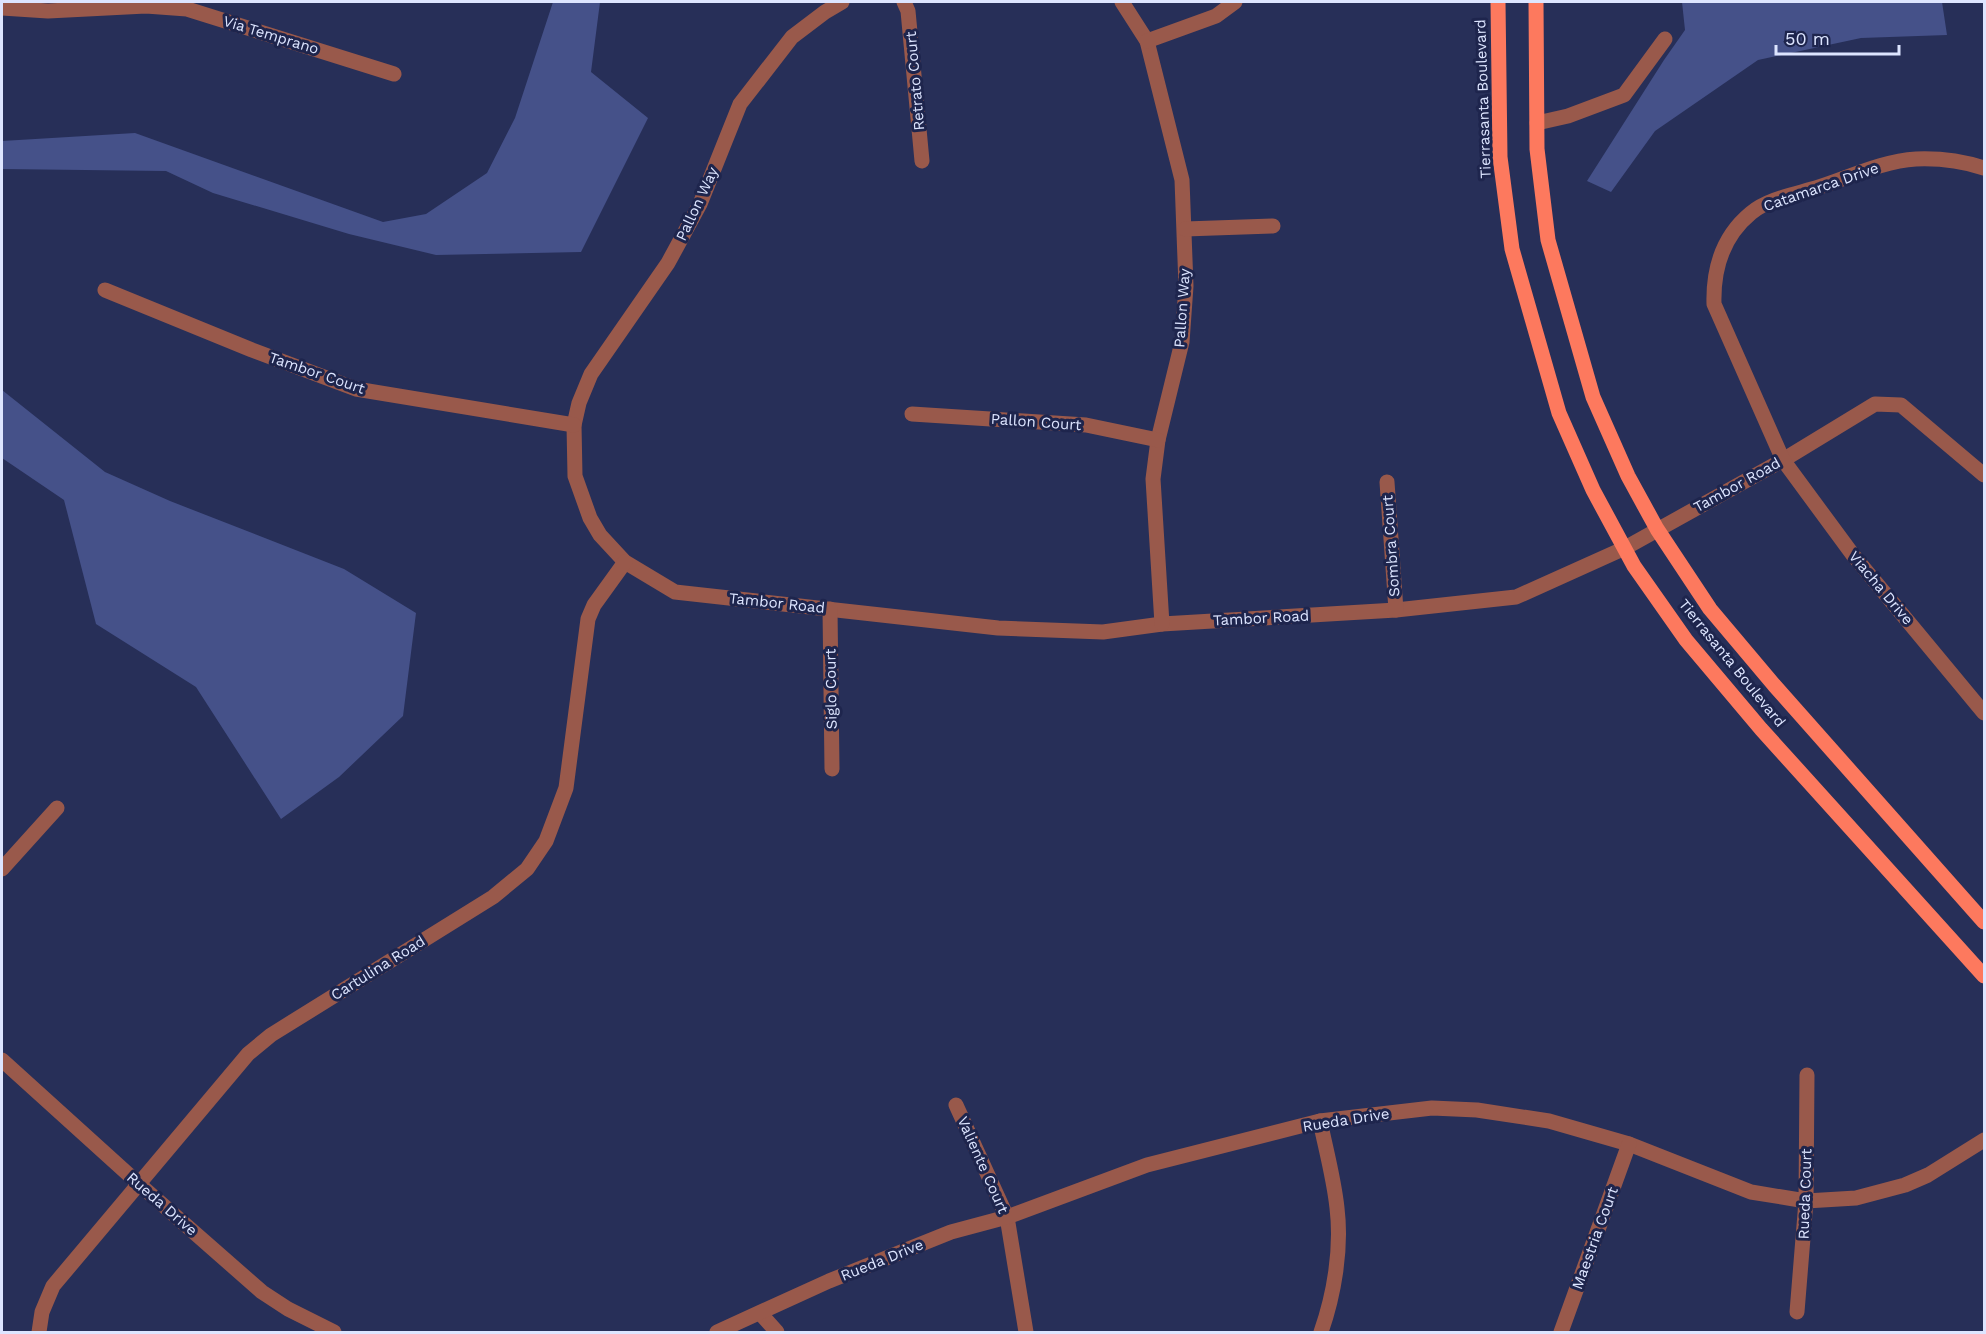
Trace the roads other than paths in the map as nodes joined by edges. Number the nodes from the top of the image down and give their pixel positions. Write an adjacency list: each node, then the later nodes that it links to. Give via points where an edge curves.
1 (842, 2): 18 (street, Pallon Way, via 792,37 740,104 700,204 668,263 591,374)
2 (904, 2): 12 (street, Retrato Court)
3 (1122, 2): 9 (street, Pallon Way)
4 (1235, 2): 9 (street, via 1216,16)
5 (1498, 2): 24 (main road, Tierrasanta Boulevard, via 1500,157 1512,249 1559,412)
6 (1536, 2): 11 (main road, Tierrasanta Boulevard)
7 (2, 8): 10 (street, Via Temprano, via 187,9)
8 (1665, 39): 11 (street, via 1624,95)
9 (1147, 41): 15 (street, Pallon Way, via 1182,180)
10 (394, 74)
11 (1537, 123): 23 (main road, Tierrasanta Boulevard, via 1548,240 1587,379 1628,476)
12 (922, 161)
13 (1984, 168): 20 (street, Catamarca Drive, via 1944,160 1897,161 1761,206 1732,233 1715,273 1714,304)
14 (1273, 226): 15 (street)
15 (1185, 229): 19 (street, Pallon Way, via 1182,342)
16 (105, 290): 18 (street, Tambor Court, via 356,389)
17 (912, 414): 19 (street, Pallon Court, via 1086,425)
18 (574, 425): 25 (street, Tambor Road, via 574,476 600,535)
19 (1158, 440): 28 (street, Pallon Way, via 1153,479)
20 (1783, 460): 21 (street, Tambor Road, via 1875,404 1901,405); 23 (street, Tambor Road); 29 (street, Viacha Drive, via 1853,555)
21 (1984, 475)
22 (1387, 482): 27 (street, Sombra Court)
23 (1657, 529): 24 (street, Tambor Road); 33 (main road, Tierrasanta Boulevard, via 1710,609)
24 (1624, 548): 27 (street, Tambor Road, via 1516,597); 34 (main road, Tierrasanta Boulevard, via 1686,640)
25 (626, 562): 26 (street, Tambor Road, via 675,592); 41 (street, Cartulina Road, via 588,619 566,788 546,841 527,868 493,897 271,1035 248,1054)
26 (830, 609): 28 (street, Tambor Road, via 998,628 1103,632); 30 (street, Siglo Court)
27 (1396, 610): 28 (street, Tambor Road)
28 (1162, 624)
29 (1984, 712)
30 (832, 769)
31 (57, 808): 32 (street)
32 (2, 869)
33 (1984, 921)
34 (1984, 976)
35 (2, 1059): 41 (street, Rueda Drive)
36 (1807, 1075): 42 (street, Rueda Court)
37 (956, 1105): 43 (street, Valiente Court)
38 (1320, 1121): 40 (street, Rueda Drive, via 1432,1108 1477,1110 1550,1121); 43 (street, Rueda Drive, via 1147,1165); 51 (street, via 1337,1209 1339,1242 1328,1311)
39 (1984, 1140): 42 (street, Rueda Drive, via 1905,1185 1857,1198)
40 (1629, 1144): 42 (street, Rueda Drive, via 1751,1192); 52 (street, Maestria Court)
41 (139, 1184): 46 (street, Cartulina Road, via 53,1287 42,1312); 47 (street, Rueda Drive, via 262,1292)
42 (1806, 1201): 44 (street, Rueda Court)
43 (1007, 1217): 45 (street, Rueda Drive, via 951,1232); 50 (street, Valiente Court)
44 (1797, 1312)
45 (760, 1313): 48 (street, Rueda Drive); 49 (street)
46 (39, 1332)
47 (334, 1332)
48 (717, 1332)
49 (777, 1332)
50 (1026, 1332)
51 (1320, 1332)
52 (1561, 1332)

